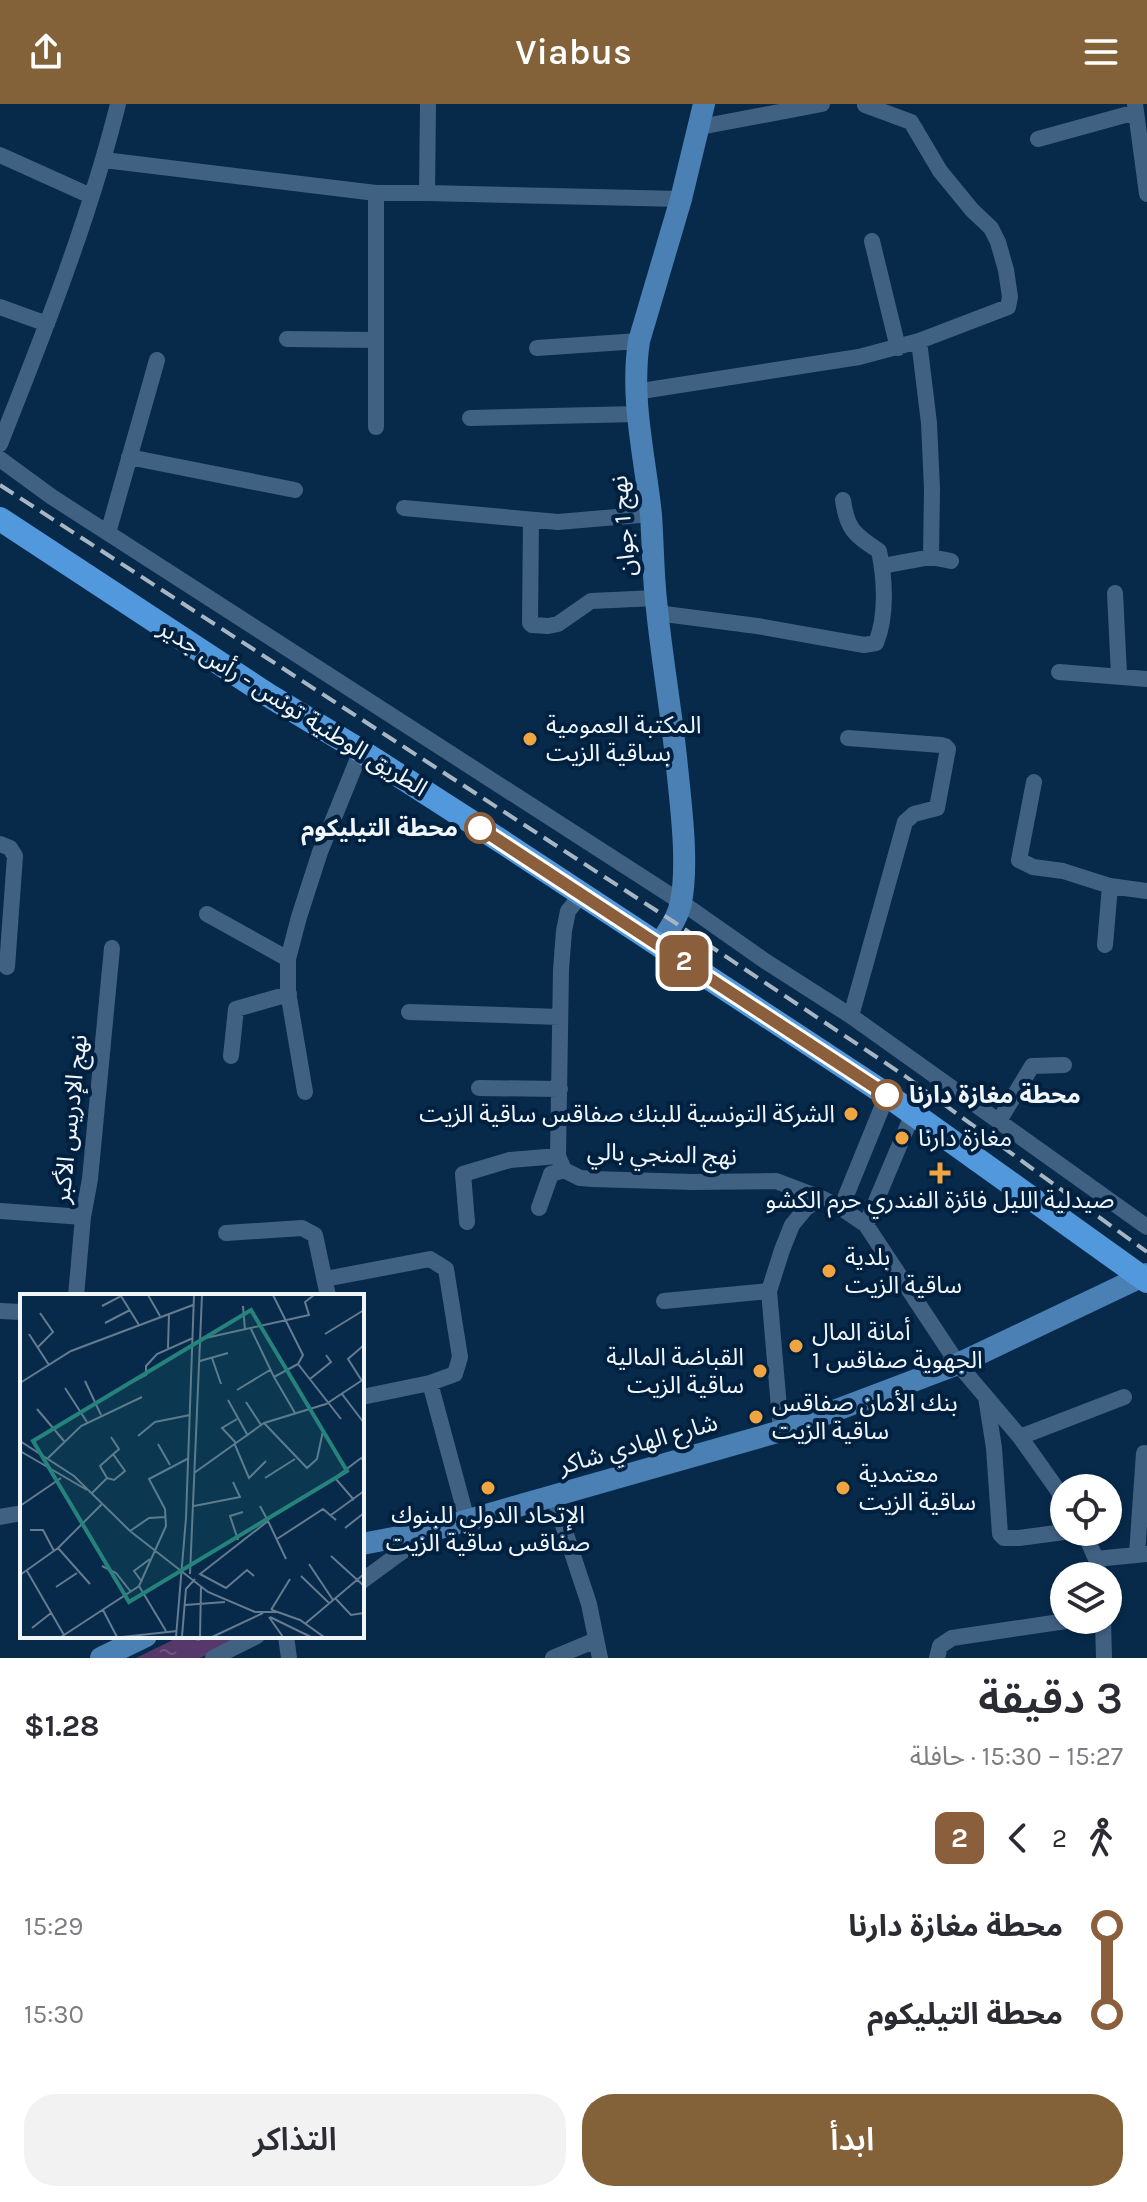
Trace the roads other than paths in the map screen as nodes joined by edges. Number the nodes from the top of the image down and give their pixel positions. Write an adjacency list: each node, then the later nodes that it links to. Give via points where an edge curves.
1 (118, 104): 10 (street)
2 (428, 104): 12 (street)
3 (704, 104): 7 (main road, نهج 1 جوان)
4 (822, 104): 7 (street)
5 (865, 105): 22 (street, via 911,122 940,171 991,228 1006,270 1008,307)
6 (1136, 108): 8 (street); 13 (street)
7 (700, 127): 15 (main road, نهج 1 جوان)
8 (1038, 139)
9 (0, 155): 14 (street)
10 (104, 160): 11 (street); 14 (street)
11 (376, 193): 12 (street); 20 (street)
12 (427, 193): 15 (street)
13 (1147, 194)
14 (91, 196): 18 (street)
15 (681, 199): 21 (main road, نهج 1 جوان)
16 (872, 241): 24 (street)
17 (0, 307): 18 (street)
18 (47, 324): 29 (street)
19 (287, 339): 20 (street)
20 (375, 340): 28 (street)
21 (639, 341): 23 (street); 26 (main road, نهج 1 جوان)
22 (919, 341): 24 (street); 39 (street, via 929,423)
23 (537, 348)
24 (898, 348): 26 (street)
25 (157, 360): 30 (street)
26 (636, 403): 27 (street); 35 (main road, نهج 1 جوان)
27 (470, 418)
28 (376, 427)
29 (0, 444)
30 (129, 457): 32 (street); 38 (street)
31 (0, 459): 38 (street)
32 (295, 490)
33 (843, 500): 41 (street, via 848,524 879,551)
34 (404, 508): 37 (street)
35 (651, 514): 37 (street); 43 (main road, نهج 1 جوان)
36 (0, 519): 48 (main road, الطريق الوطنية تونس - رأس جدير)
37 (531, 521): 43 (street, via 532,625 558,624 591,601)
38 (108, 533): 54 (street)
39 (931, 557): 40 (street); 41 (street)
40 (951, 561)
41 (882, 566): 43 (street, via 883,624 876,643)
42 (1115, 593): 45 (street)
43 (656, 606): 54 (main road, نهج 1 جوان, via 681,801)
44 (1059, 672): 45 (street)
45 (1119, 675): 46 (street)
46 (1147, 679)
47 (848, 738): 63 (street, via 948,749 937,808 905,822)
48 (361, 751): 53 (main road, الطريق الوطنية تونس - رأس جدير); 59 (street, via 320,852)
49 (1034, 782): 51 (street, via 1019,860)
50 (0, 844): 60 (street, via 15,856)
51 (1110, 886): 52 (street); 57 (street)
52 (1147, 891)
53 (582, 894): 56 (main road, الطريق الوطنية تونس - رأس جدير); 64 (street, نهج المنجي بالي, via 566,921)
54 (681, 902): 56 (main road, نهج 1 جوان); 63 (street)
55 (207, 914): 59 (street)
56 (659, 945): 70 (main road, الطريق الوطنية تونس - رأس جدير)
57 (1105, 945)
58 (112, 948): 78 (street, نهج الإدريس الأكبر)
59 (288, 959): 61 (street)
60 (7, 967)
61 (289, 994): 65 (street, via 236,1009); 69 (street)
62 (409, 1012): 64 (street)
63 (851, 1016): 72 (street)
64 (560, 1017): 68 (street, نهج المنجي بالي)
65 (231, 1056)
66 (1064, 1065): 72 (street, via 1032,1066)
67 (479, 1088): 68 (street)
68 (560, 1089): 73 (street, نهج المنجي بالي)
69 (305, 1092)
70 (887, 1095): 71 (main road, الطريق الوطنية تونس - رأس جدير); 76 (street)
71 (913, 1113): 80 (street); 83 (main road, الطريق الوطنية تونس - رأس جدير)
72 (999, 1121): 81 (street)
73 (561, 1163): 74 (street, نهج المنجي بالي, via 580,1178 776,1181); 75 (street, via 551,1174); 79 (street, via 510,1160 463,1174)
74 (821, 1198): 76 (street, نهج المنجي بالي); 85 (street, via 792,1225)
75 (539, 1208)
76 (841, 1208): 80 (street, نهج المنجي بالي)
77 (0, 1211): 78 (street)
78 (83, 1217): 86 (street, نهج الإدريس الأكبر)
79 (467, 1222)
80 (866, 1225): 90 (street, نهج المنجي بالي)
81 (1147, 1227)
82 (226, 1233): 84 (street, via 302,1228 315,1235)
83 (1145, 1277): 90 (main road, شارع الهادي شاكر)
84 (326, 1288): 91 (street, via 430,1259 446,1269 460,1357 455,1374)
85 (769, 1291): 87 (street); 95 (street)
86 (76, 1294)
87 (664, 1301)
88 (0, 1311): 89 (street)
89 (20, 1312)
90 (958, 1364): 92 (street, نهج المنجي بالي); 95 (main road, شارع الهادي شاكر)
91 (430, 1383): 93 (street); 102 (street)
92 (986, 1395): 96 (street, نهج المنجي بالي); 104 (street, via 1000,1534 1019,1538)
93 (364, 1397)
94 (1124, 1397): 96 (street)
95 (781, 1431): 99 (main road, شارع الهادي شاكر)
96 (1020, 1437): 98 (street, نهج المنجي بالي)
97 (1144, 1453): 107 (street)
98 (1050, 1479)
99 (553, 1495): 102 (main road, شارع الهادي شاكر); 116 (street)
100 (20, 1513): 101 (street)
101 (0, 1517)
102 (467, 1520): 103 (main road, شارع الهادي شاكر)
103 (430, 1531): 105 (main road, شارع الهادي شاكر); 110 (street)
104 (1050, 1534)
105 (364, 1544)
106 (1090, 1546): 108 (street)
107 (1142, 1554): 108 (street)
108 (1096, 1559): 109 (street)
109 (1097, 1562)
110 (364, 1580)
111 (1050, 1623): 122 (street, via 952,1638 940,1646)
112 (1103, 1634): 123 (street)
113 (141, 1638): 117 (main road)
114 (253, 1638): 118 (street)
115 (286, 1638): 119 (street)
116 (596, 1640): 120 (street); 121 (street)
117 (101, 1658)
118 (213, 1658)
119 (289, 1658)
120 (553, 1658)
121 (600, 1658)
122 (937, 1658)
123 (1104, 1658)

